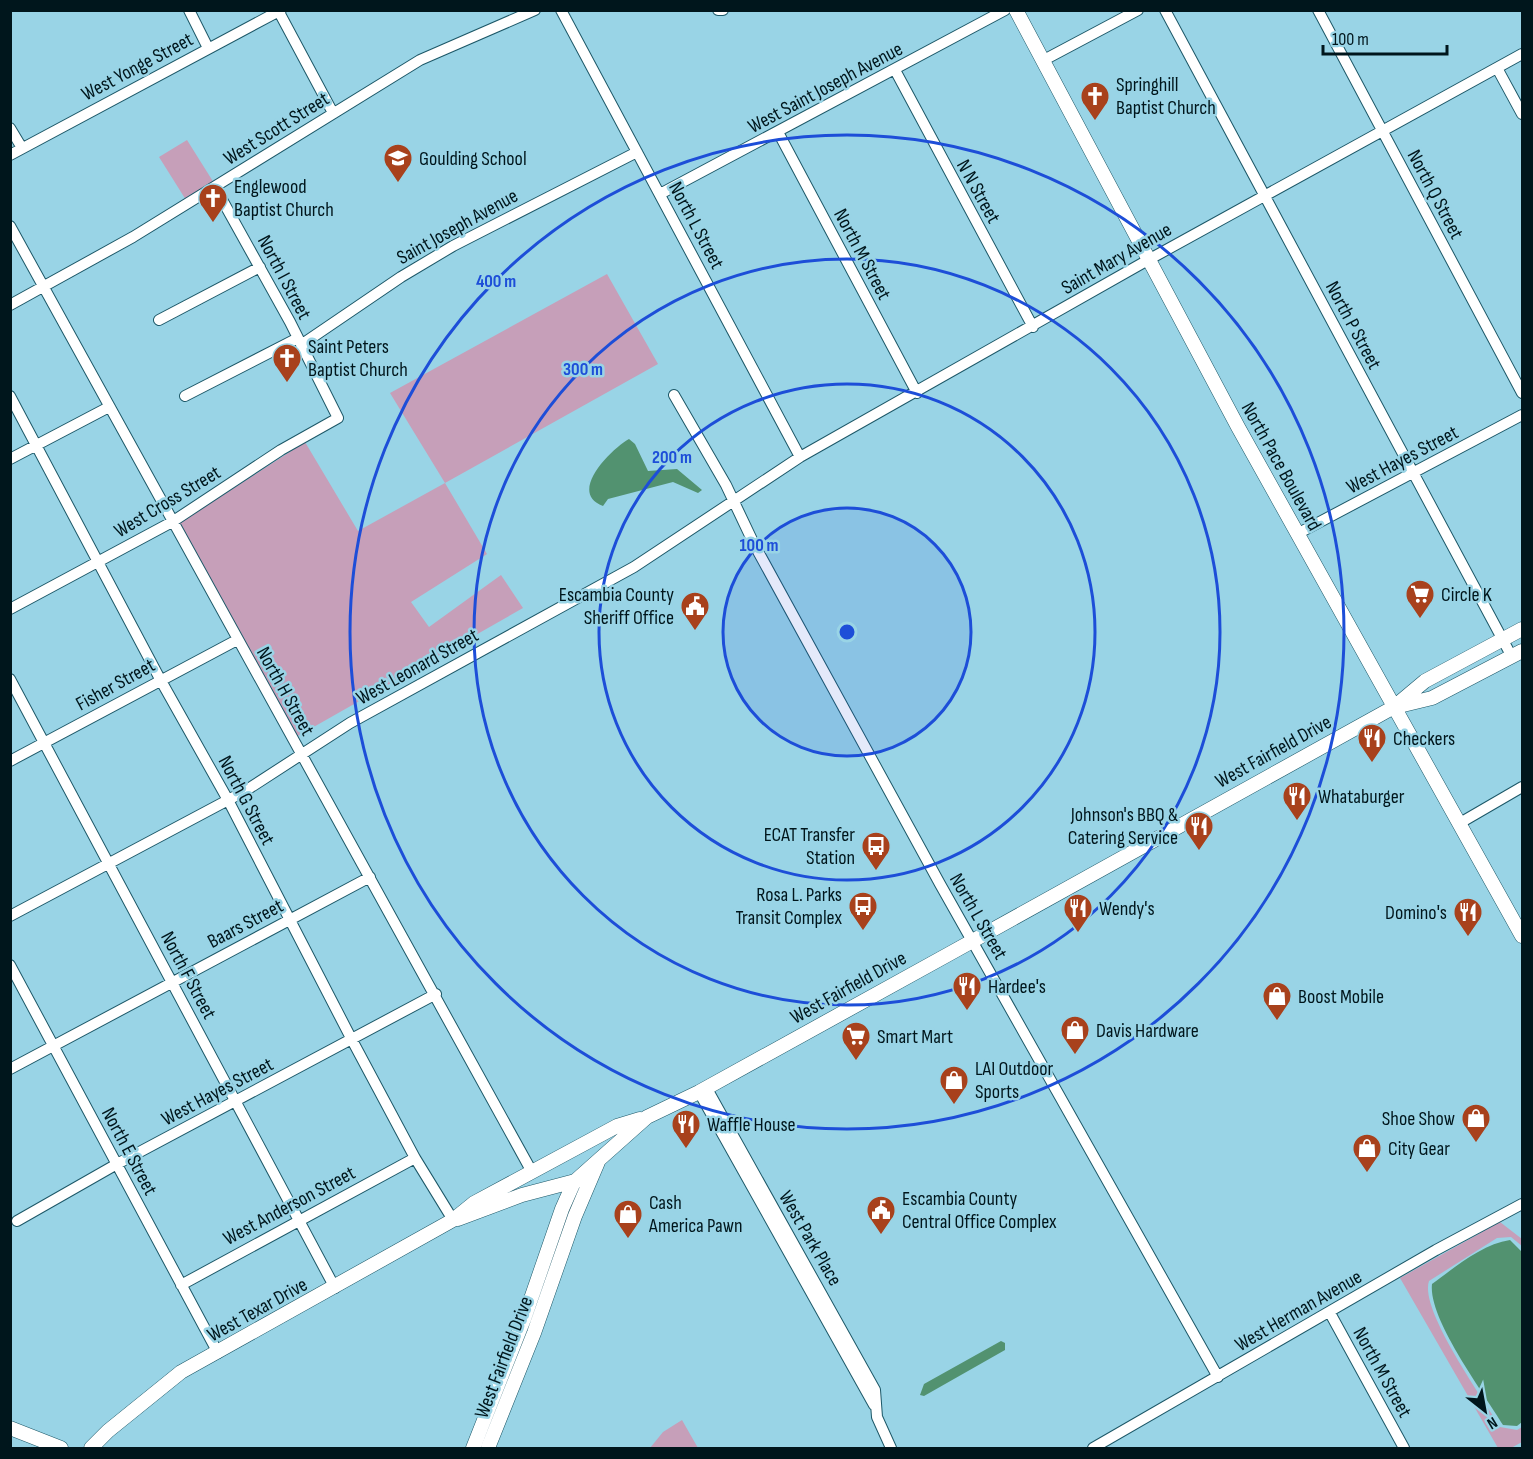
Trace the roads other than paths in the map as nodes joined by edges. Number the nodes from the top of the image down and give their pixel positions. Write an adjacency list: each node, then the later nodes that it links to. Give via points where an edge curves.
1 (189, 10): 10 (street)
2 (535, 10): 15 (street, West Scott Street, via 429,55)
3 (561, 10): 21 (street, North L Street)
4 (1005, 10): 14 (street, West Saint Joseph Avenue)
5 (1016, 10): 12 (main road, North Pace Boulevard)
6 (1138, 10): 12 (street)
7 (1165, 10): 25 (street, North P Street)
8 (1318, 10): 18 (street, North Q Street)
9 (280, 11): 10 (street, West Yonge Street); 15 (street)
10 (208, 48): 20 (street, West Yonge Street)
11 (1522, 54): 13 (street, Saint Mary Avenue)
12 (1042, 61): 27 (main road, North Pace Boulevard)
13 (1497, 68): 16 (street); 18 (street, Saint Mary Avenue)
14 (895, 70): 19 (street, West Saint Joseph Avenue); 32 (street, N N Street)
15 (333, 113): 23 (street, West Scott Street)
16 (1522, 114)
17 (10, 128): 20 (street)
18 (1382, 131): 25 (street, Saint Mary Avenue); 35 (street, North Q Street)
19 (778, 132): 24 (street, West Saint Joseph Avenue); 34 (street, North M Street)
20 (22, 148): 22 (street, West Yonge Street)
21 (637, 152): 24 (street, North L Street); 33 (street, Saint Joseph Avenue, via 453,246)
22 (10, 155)
23 (215, 187): 28 (street, North I Street); 29 (street, West Scott Street)
24 (660, 194): 43 (street, North L Street)
25 (1264, 196): 27 (street, Saint Mary Avenue); 45 (street, North P Street)
26 (10, 226): 29 (street, North H Street)
27 (1148, 260): 32 (street, Saint Mary Avenue); 48 (main road, North Pace Boulevard)
28 (260, 267): 31 (street); 33 (street, North I Street)
29 (43, 286): 30 (street, West Scott Street); 39 (street, North H Street)
30 (10, 305)
31 (159, 320)
32 (1033, 327): 34 (street, Saint Mary Avenue)
33 (299, 342): 38 (street, Saint Joseph Avenue); 41 (street, North I Street)
34 (917, 393): 43 (street, Saint Mary Avenue)
35 (1522, 393)
36 (674, 395): 46 (street)
37 (10, 396): 42 (street, North G Street)
38 (185, 396)
39 (109, 407): 42 (street); 47 (street, North H Street)
40 (1522, 415): 45 (street, West Hayes Street)
41 (338, 418): 47 (street, West Cross Street, via 281,450)
42 (36, 446): 44 (street); 49 (street, North G Street)
43 (800, 457): 46 (street, Saint Mary Avenue)
44 (10, 459)
45 (1413, 473): 48 (street, West Hayes Street); 53 (street, North P Street)
46 (732, 501): 59 (street, West Leonard Street, via 634,567); 69 (street, North L Street)
47 (172, 522): 49 (street, West Cross Street); 52 (street, North H Street)
48 (1297, 534): 57 (main road, North Pace Boulevard)
49 (98, 562): 50 (street, West Cross Street); 56 (street, North G Street)
50 (10, 609)
51 (1522, 629): 53 (main road, West Fairfield Drive)
52 (237, 639): 56 (street, Fisher Street); 59 (street, North H Street)
53 (1502, 640): 54 (street, North P Street); 57 (main road, West Fairfield Drive, via 1425,681)
54 (1517, 654): 57 (main road, West Fairfield Drive, via 1432,698)
55 (10, 679): 58 (street, North F Street)
56 (160, 679): 58 (street, Fisher Street); 62 (street, North G Street)
57 (1394, 707): 63 (main road, North Pace Boulevard); 69 (main road, West Fairfield Drive)
58 (45, 743): 60 (street, Fisher Street); 64 (street, North F Street)
59 (301, 753): 62 (street, West Leonard Street); 65 (street, North H Street)
60 (10, 761)
61 (1522, 787): 63 (street)
62 (228, 800): 64 (street, West Leonard Street); 67 (street, North G Street)
63 (1460, 823): 68 (main road, North Pace Boulevard)
64 (109, 864): 66 (street, West Leonard Street); 71 (street, North F Street)
65 (370, 877): 67 (street, Baars Street); 72 (street, North H Street)
66 (10, 916)
67 (288, 921): 71 (street, Baars Street); 73 (street, North G Street)
68 (1522, 936)
69 (973, 941): 76 (main road, West Fairfield Drive); 93 (street, North L Street)
70 (10, 965): 74 (street, North E Street)
71 (172, 982): 74 (street, Baars Street); 77 (street, North F Street)
72 (436, 994): 73 (street, West Hayes Street); 82 (street, North H Street)
73 (352, 1040): 77 (street, West Hayes Street); 80 (street, North G Street)
74 (53, 1046): 75 (street, Baars Street); 81 (street, North E Street)
75 (10, 1069)
76 (702, 1089): 78 (main road, West Fairfield Drive); 99 (street, West Park Place, via 875,1390 881,1431)
77 (235, 1102): 81 (street, West Hayes Street); 86 (street, North F Street)
78 (647, 1117): 79 (main road, West Fairfield Drive); 82 (main road, West Texar Drive, via 617,1126)
79 (602, 1155): 83 (main road, West Fairfield Drive); 84 (main road)
80 (415, 1158): 86 (street, West Anderson Street); 87 (street, North G Street)
81 (117, 1164): 88 (street, West Hayes Street); 89 (street, North E Street)
82 (532, 1172): 87 (main road, West Texar Drive, via 474,1203)
83 (591, 1176): 84 (main road, West Texar Drive); 98 (main road, West Fairfield Drive)
84 (574, 1182): 87 (main road, West Texar Drive, via 522,1195); 97 (main road, West Fairfield Drive)
85 (1522, 1204): 91 (street, West Herman Avenue)
86 (298, 1220): 89 (street, West Anderson Street); 90 (street, North F Street)
87 (453, 1220): 90 (main road, West Texar Drive)
88 (16, 1221)
89 (181, 1285): 92 (street, North E Street)
90 (335, 1288): 92 (main road, West Texar Drive)
91 (1330, 1313): 93 (street, West Herman Avenue); 101 (street, North M Street)
92 (218, 1353): 96 (main road, West Texar Drive, via 164,1385)
93 (1218, 1377): 100 (street, West Herman Avenue)
94 (10, 1428): 95 (main road)
95 (62, 1449)
96 (92, 1449)
97 (473, 1449)
98 (488, 1449)
99 (891, 1449)
100 (1092, 1449)
101 (1404, 1449)

